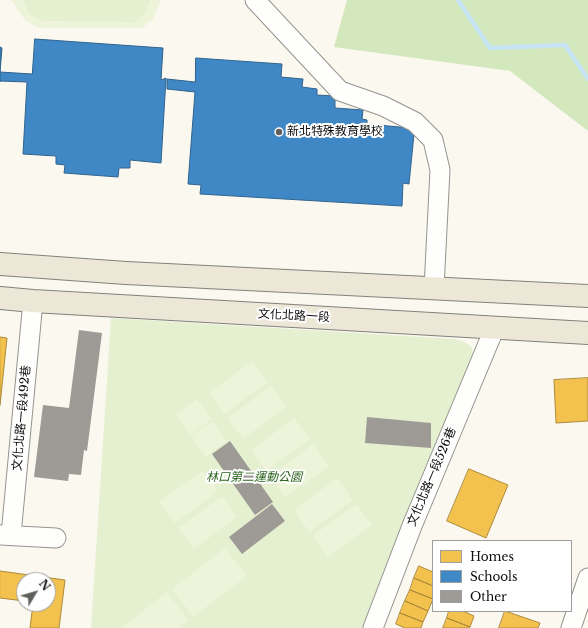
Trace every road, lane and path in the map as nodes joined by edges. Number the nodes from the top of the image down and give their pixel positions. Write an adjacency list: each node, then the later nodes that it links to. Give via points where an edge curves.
1 (255, 0): 3 (street, via 340,91 383,106 415,122 433,140 440,170)
2 (0, 264): 3 (main road, via 126,273)
3 (434, 288): 4 (main road)
4 (588, 296)
5 (0, 298): 6 (main road, 文化北路一段)
6 (33, 301): 7 (main road, 文化北路一段); 9 (street, 文化北路一段492巷)
7 (495, 327): 8 (main road, 文化北路一段); 12 (street, 文化北路一段526巷, via 412,526)
8 (588, 333)
9 (5, 535): 10 (street)
10 (56, 538)
11 (588, 578): 13 (street)
12 (373, 628)
13 (571, 628)

